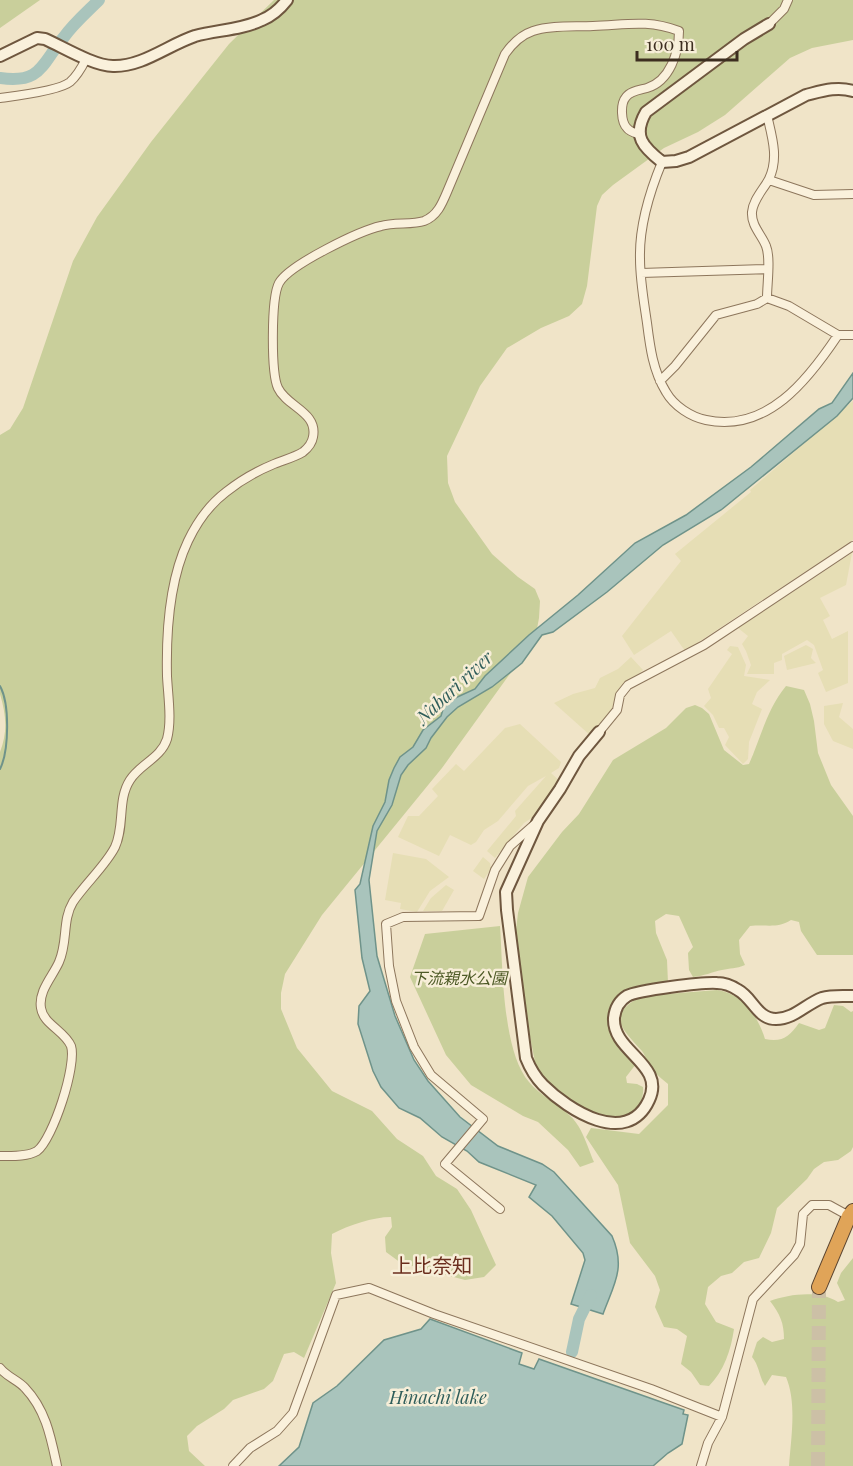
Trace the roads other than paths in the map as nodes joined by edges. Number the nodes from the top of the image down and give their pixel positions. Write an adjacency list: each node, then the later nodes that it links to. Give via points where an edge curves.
1 (287, 0): 5 (street, via 259,22 196,36 125,65 111,66)
2 (788, 0): 3 (street)
3 (769, 24): 9 (street, via 655,104 641,121)
4 (0, 56): 5 (street, via 37,38)
5 (87, 58): 7 (street, via 68,84)
6 (853, 91): 8 (street, via 825,89)
7 (0, 98)
8 (767, 115): 10 (street, via 689,157); 11 (street, via 774,148)
9 (639, 134): 10 (street, via 644,147); 23 (street, via 624,125 626,97 649,88 670,69 680,46 680,31 644,23 532,31 504,54 445,199 435,213 425,220 370,229 296,266 277,285 273,309 276,380 283,396 309,419 313,438 310,446 299,454 260,470 225,493 188,540 179,561 169,624 166,741 158,754 130,779 114,848 72,904 66,917 59,963 42,996 40,1007 44,1016 69,1041 73,1052 70,1075 45,1141 37,1151)
10 (662, 162): 14 (street, via 642,234)
11 (769, 180): 12 (street, via 814,195); 13 (street, via 752,212 767,248)
12 (853, 194)
13 (768, 269): 14 (street); 15 (street)
14 (640, 273): 18 (street, via 651,353)
15 (767, 298): 16 (street, via 789,306); 18 (street, via 716,315)
16 (838, 335): 17 (street); 18 (street, via 800,386 772,408 742,421 720,423 699,419 681,409)
17 (853, 335)
18 (660, 381)
19 (853, 546): 20 (street, via 704,645 628,685)
20 (599, 732): 21 (street)
21 (538, 820): 22 (street, via 506,892 523,1042 532,1072 544,1086 582,1113 602,1122 620,1124 643,1109 651,1096 650,1073 615,1032 615,1011 630,994 717,983 736,989 759,1012 777,1019 820,999); 24 (street, via 510,846 495,870 479,916 403,917 386,924 396,1001 414,1047 431,1075 483,1119 445,1164)
22 (853, 996)
23 (0, 1156)
24 (500, 1209)
25 (851, 1213): 26 (highway); 28 (street, via 829,1205 812,1205 803,1214 800,1244 753,1299)
26 (819, 1287)
27 (1, 1371): 29 (street, via 25,1387 39,1406 49,1427)
28 (722, 1417): 30 (street, via 369,1288 336,1295 293,1413); 31 (street)
29 (57, 1466)
30 (233, 1466)
31 (701, 1466)

